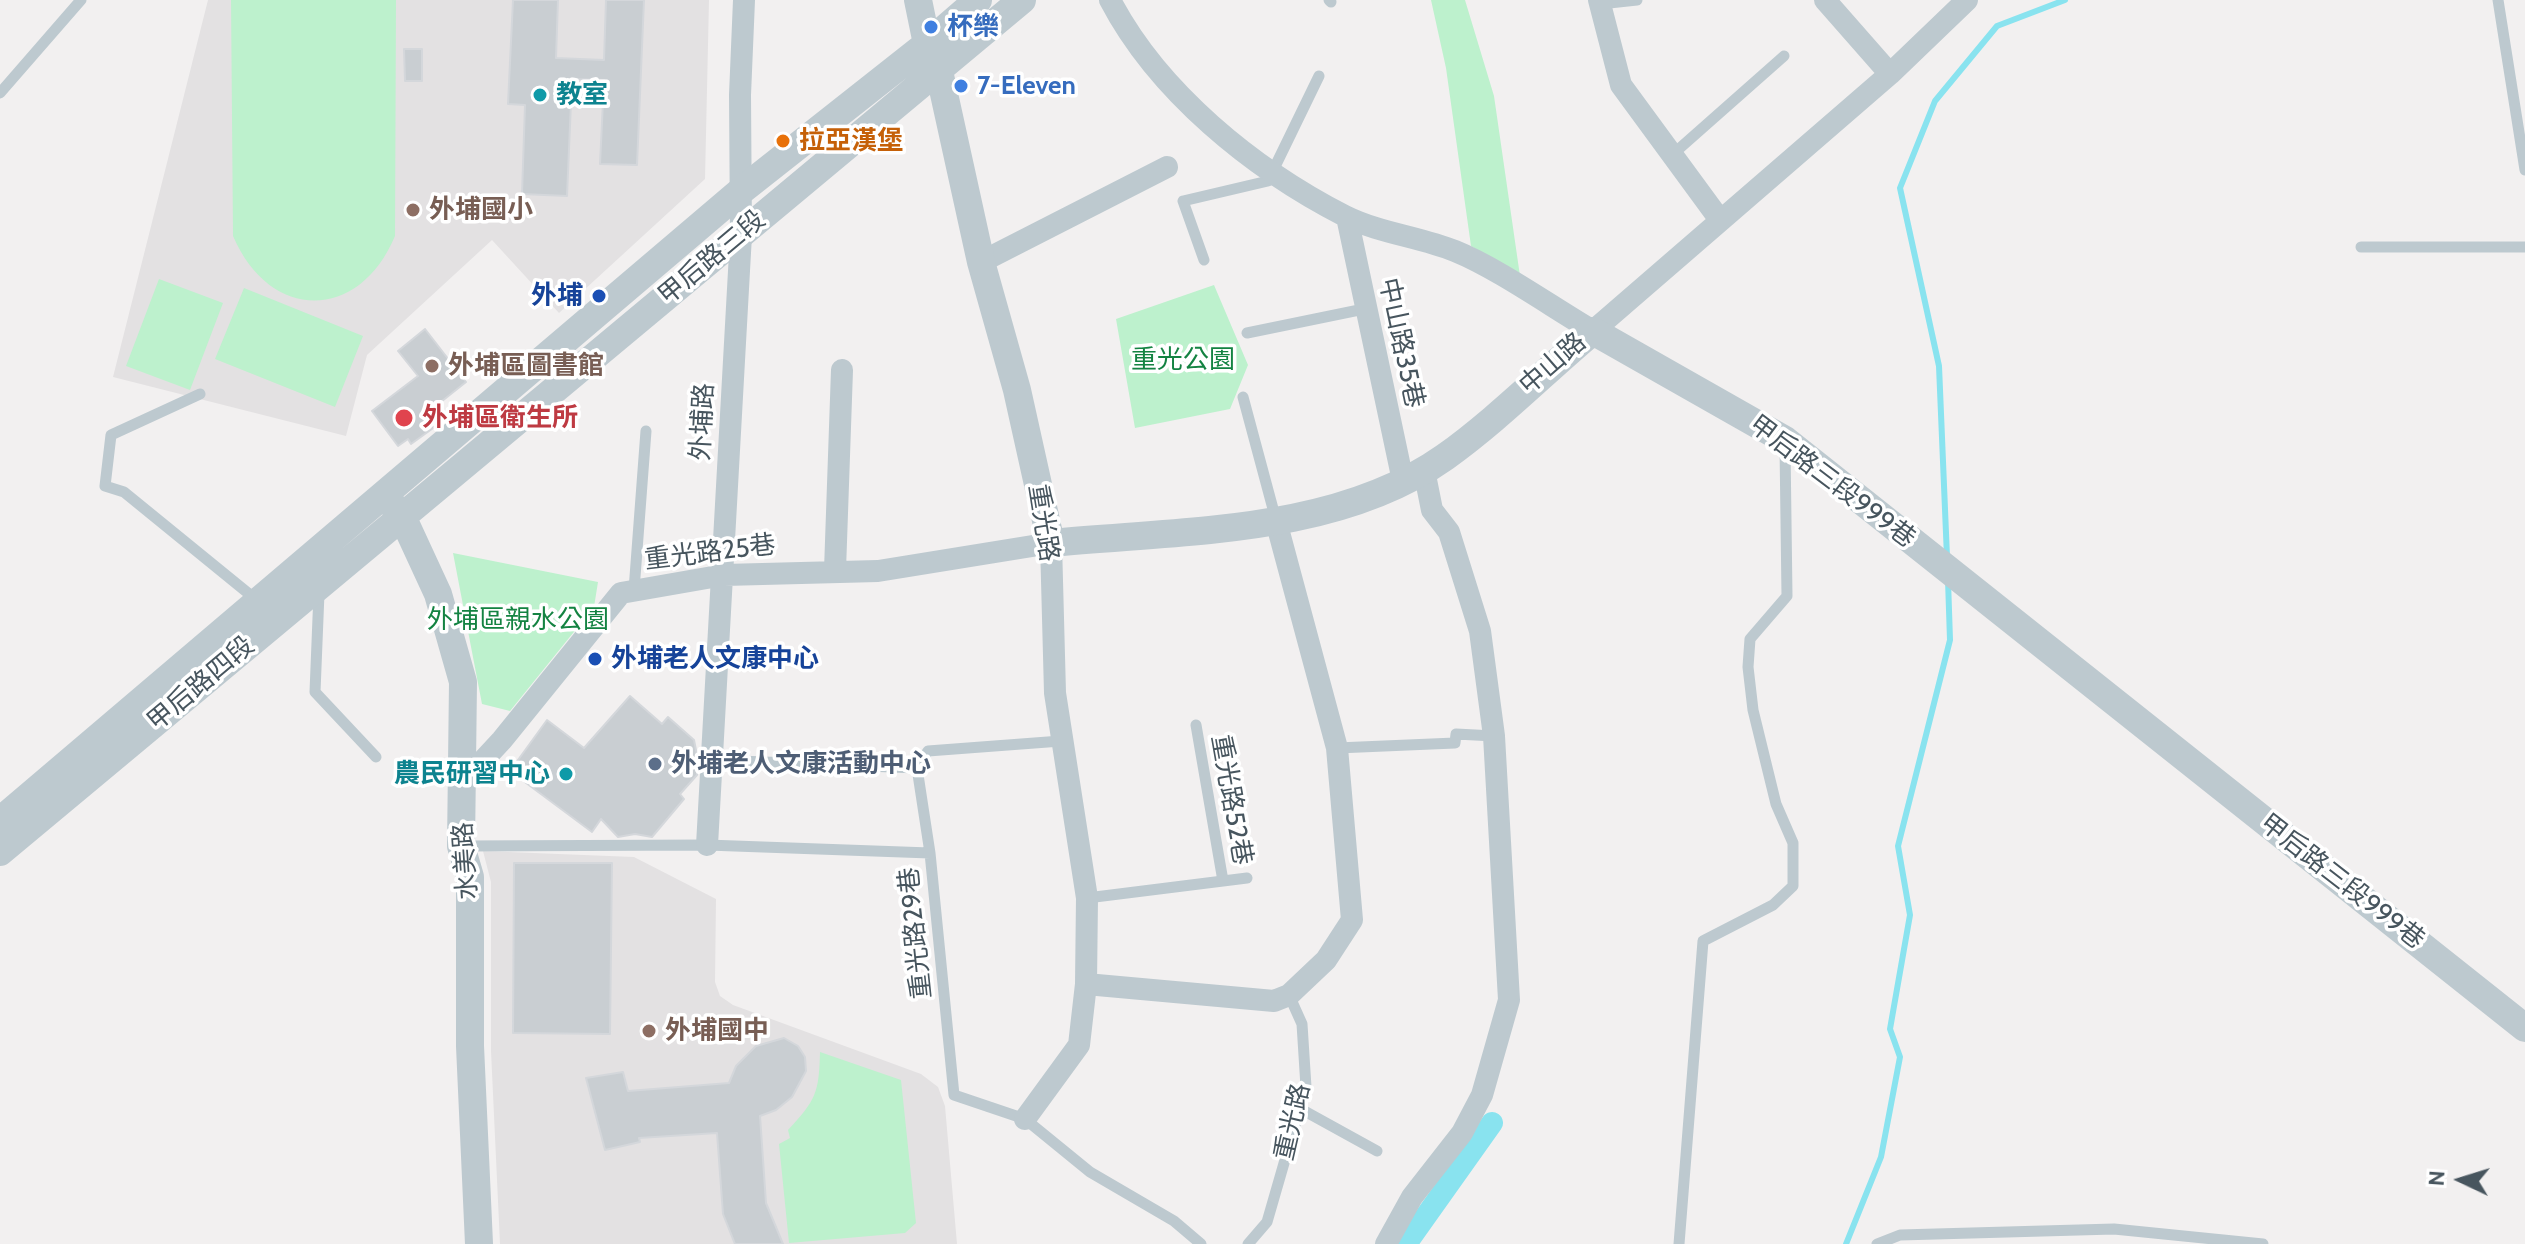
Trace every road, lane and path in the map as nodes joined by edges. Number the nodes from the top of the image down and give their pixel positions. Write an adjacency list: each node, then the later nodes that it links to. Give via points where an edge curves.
1 (81, 0): 17 (lane)
2 (744, 0): 22 (street, 外埔路)
3 (918, 0): 12 (street, 重光路)
4 (978, 0): 12 (street, 甲后路三段)
5 (1022, 0): 14 (street, 甲后路三段)
6 (1110, 0): 21 (street, 甲后路三段999巷, via 1125,30 1196,111)
7 (1637, 0): 11 (lane)
8 (1825, 0): 15 (street)
9 (1967, 0): 15 (street, 中山路)
10 (2498, 0): 20 (lane)
11 (1599, 2): 18 (street, via 1621,85)
12 (927, 44): 14 (street, 重光路); 22 (street, 甲后路三段)
13 (1784, 56): 18 (lane)
14 (939, 71): 25 (street, 甲后路三段); 29 (street, 重光路)
15 (1890, 74): 24 (street, 中山路)
16 (1319, 76): 21 (lane)
17 (0, 93)
18 (1672, 155): 24 (street)
19 (1167, 167): 29 (street)
20 (2525, 170)
21 (1275, 172): 23 (street, 甲后路三段999巷); 28 (lane, via 1268,181 1183,201)
22 (742, 190): 25 (street, 外埔路); 39 (street, 甲后路三段)
23 (1347, 217): 30 (street, 中山路35巷); 31 (street, 甲后路三段999巷, via 1458,252)
24 (1720, 220): 31 (street, 中山路)
25 (741, 235): 39 (street, 甲后路三段); 43 (street, 外埔路)
26 (2361, 247): 27 (lane)
27 (2525, 247)
28 (1204, 260)
29 (981, 262): 41 (street, 重光路)
30 (1364, 309): 32 (lane); 38 (street, 中山路35巷)
31 (1593, 331): 37 (street, 甲后路三段999巷); 38 (street, 中山路, via 1445,457)
32 (1247, 333)
33 (842, 370): 42 (street)
34 (200, 394): 46 (lane, via 111,435 105,486 124,492)
35 (1243, 397): 40 (lane)
36 (646, 431): 45 (lane)
37 (1785, 440): 65 (street, 甲后路三段999巷); 74 (lane, via 1787,596 1750,639 1748,667 1776,804 1793,843 1793,886 1773,905 1703,941)
38 (1414, 475): 40 (street, 中山路, via 1344,508); 48 (street, 中山路35巷, via 1449,532 1480,631)
39 (393, 506): 44 (street, 甲后路四段); 46 (street, 甲后路四段); 54 (street, 水美路, via 438,594 463,682)
40 (1276, 521): 41 (street, 中山路); 50 (street)
41 (1051, 543): 42 (street, 重光路25巷, via 878,571); 49 (street, 重光路)
42 (835, 570): 43 (street, 重光路25巷)
43 (724, 575): 45 (street, 重光路25巷); 52 (street, 外埔路)
44 (320, 584): 51 (lane, via 315,692); 58 (street, 甲后路四段)
45 (634, 590): 54 (street, 重光路25巷, via 621,593)
46 (259, 602): 55 (street, 甲后路四段)
47 (1196, 725): 61 (lane, 重光路52巷)
48 (1494, 736): 50 (lane, via 1456,734 1455,743); 73 (street, 中山路35巷, via 1509,1000 1482,1095)
49 (1061, 741): 53 (lane, via 928,751); 62 (street, 重光路)
50 (1337, 748): 64 (street, via 1352,920 1326,960)
51 (376, 757)
52 (714, 760): 53 (lane); 56 (street, 外埔路)
53 (917, 768): 59 (lane, 重光路29巷)
54 (463, 782): 57 (street, 水美路)
55 (0, 821)
56 (707, 845): 57 (lane); 59 (lane)
57 (461, 846): 70 (street, 水美路, via 470,877 470,1046)
58 (0, 852)
59 (930, 853): 67 (lane, 重光路29巷, via 954,1095)
60 (1247, 878): 61 (lane, 重光路52巷)
61 (1223, 881): 62 (lane, 重光路52巷)
62 (1087, 898): 63 (street, 重光路)
63 (1086, 984): 64 (street, via 1274,1001); 67 (street, 重光路, via 1079,1045)
64 (1289, 995): 66 (lane, 重光路, via 1302,1024 1306,1087)
65 (2525, 1028)
66 (1299, 1108): 68 (lane); 72 (lane, 重光路, via 1267,1222)
67 (1025, 1119): 71 (lane, via 1090,1172 1174,1221)
68 (1377, 1151)
69 (2179, 1240): 75 (lane, via 2114,1229 1985,1230 1900,1235); 76 (lane)
70 (479, 1244)
71 (1201, 1244)
72 (1248, 1244)
73 (1386, 1244)
74 (1679, 1244)
75 (1877, 1244)
76 (2263, 1244)

